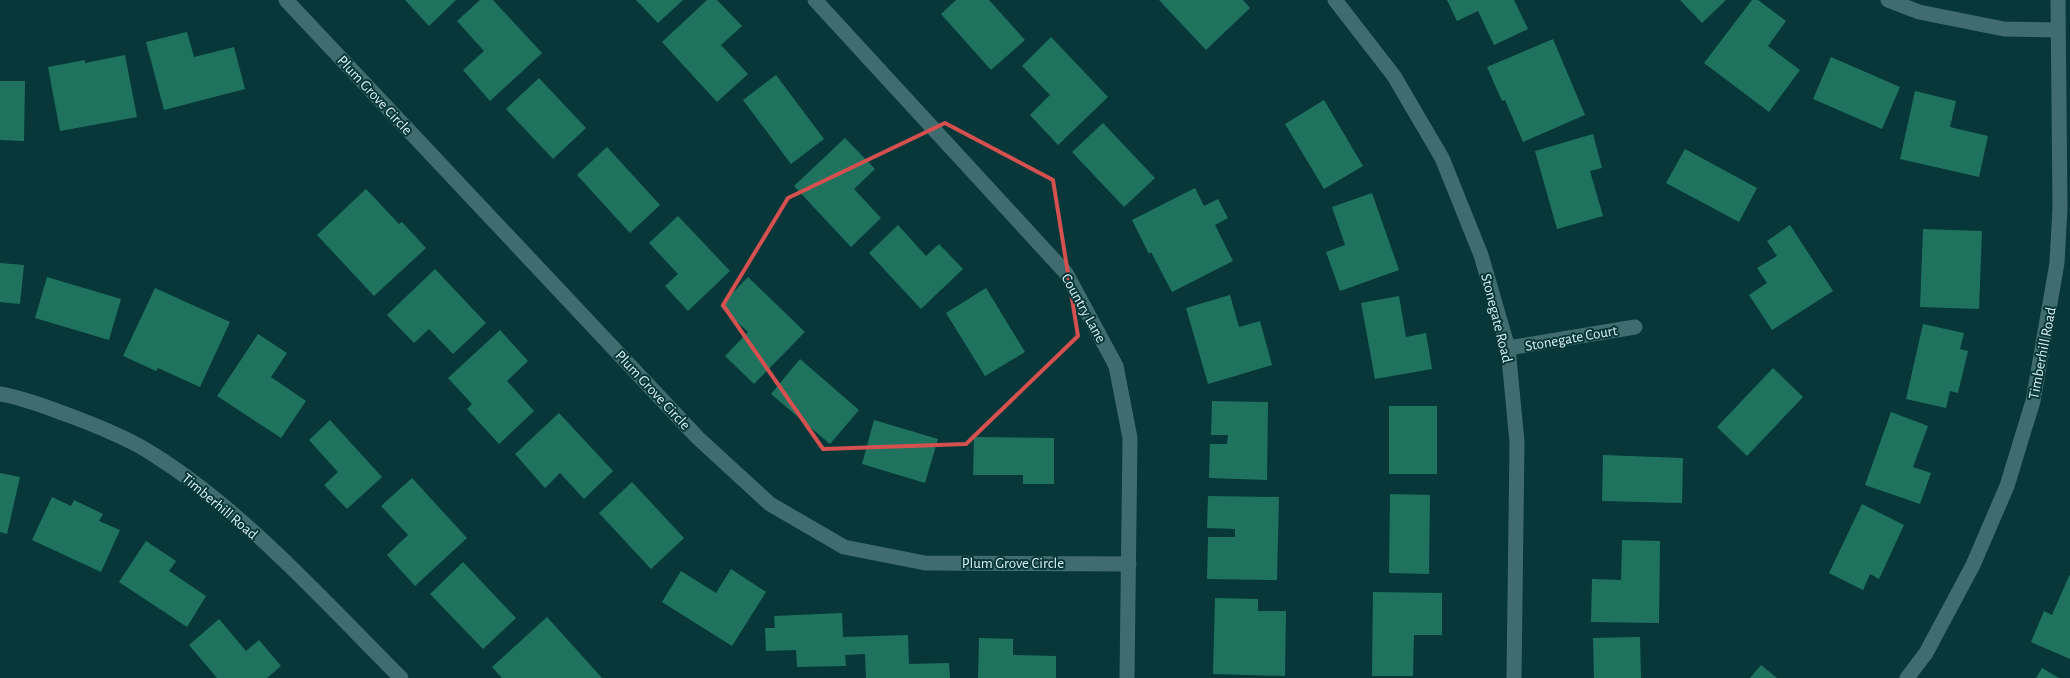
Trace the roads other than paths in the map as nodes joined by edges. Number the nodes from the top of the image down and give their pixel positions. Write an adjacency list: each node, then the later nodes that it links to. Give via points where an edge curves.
1 (286, 0): 10 (street, Plum Grove Circle, via 698,438 770,504 844,547 925,563)
2 (816, 0): 10 (street, Country Lane, via 1066,272 1116,366 1130,438)
3 (1335, 0): 8 (street, Stonegate Road, via 1394,76 1442,158 1481,255)
4 (1888, 0): 6 (street, via 1919,12 2004,29)
5 (2058, 0): 6 (street, Timberhill Road)
6 (2057, 30): 14 (street, Timberhill Road, via 2060,208 2057,263 2033,401 2007,486 1973,565 1926,653)
7 (1635, 327): 8 (street, Stonegate Court)
8 (1508, 348): 13 (street, Stonegate Road, via 1517,442)
9 (0, 394): 11 (street, Timberhill Road, via 22,398 85,422 150,452 204,489 278,554)
10 (1129, 564): 12 (street, Country Lane)
11 (401, 678)
12 (1127, 678)
13 (1514, 678)
14 (1907, 678)

